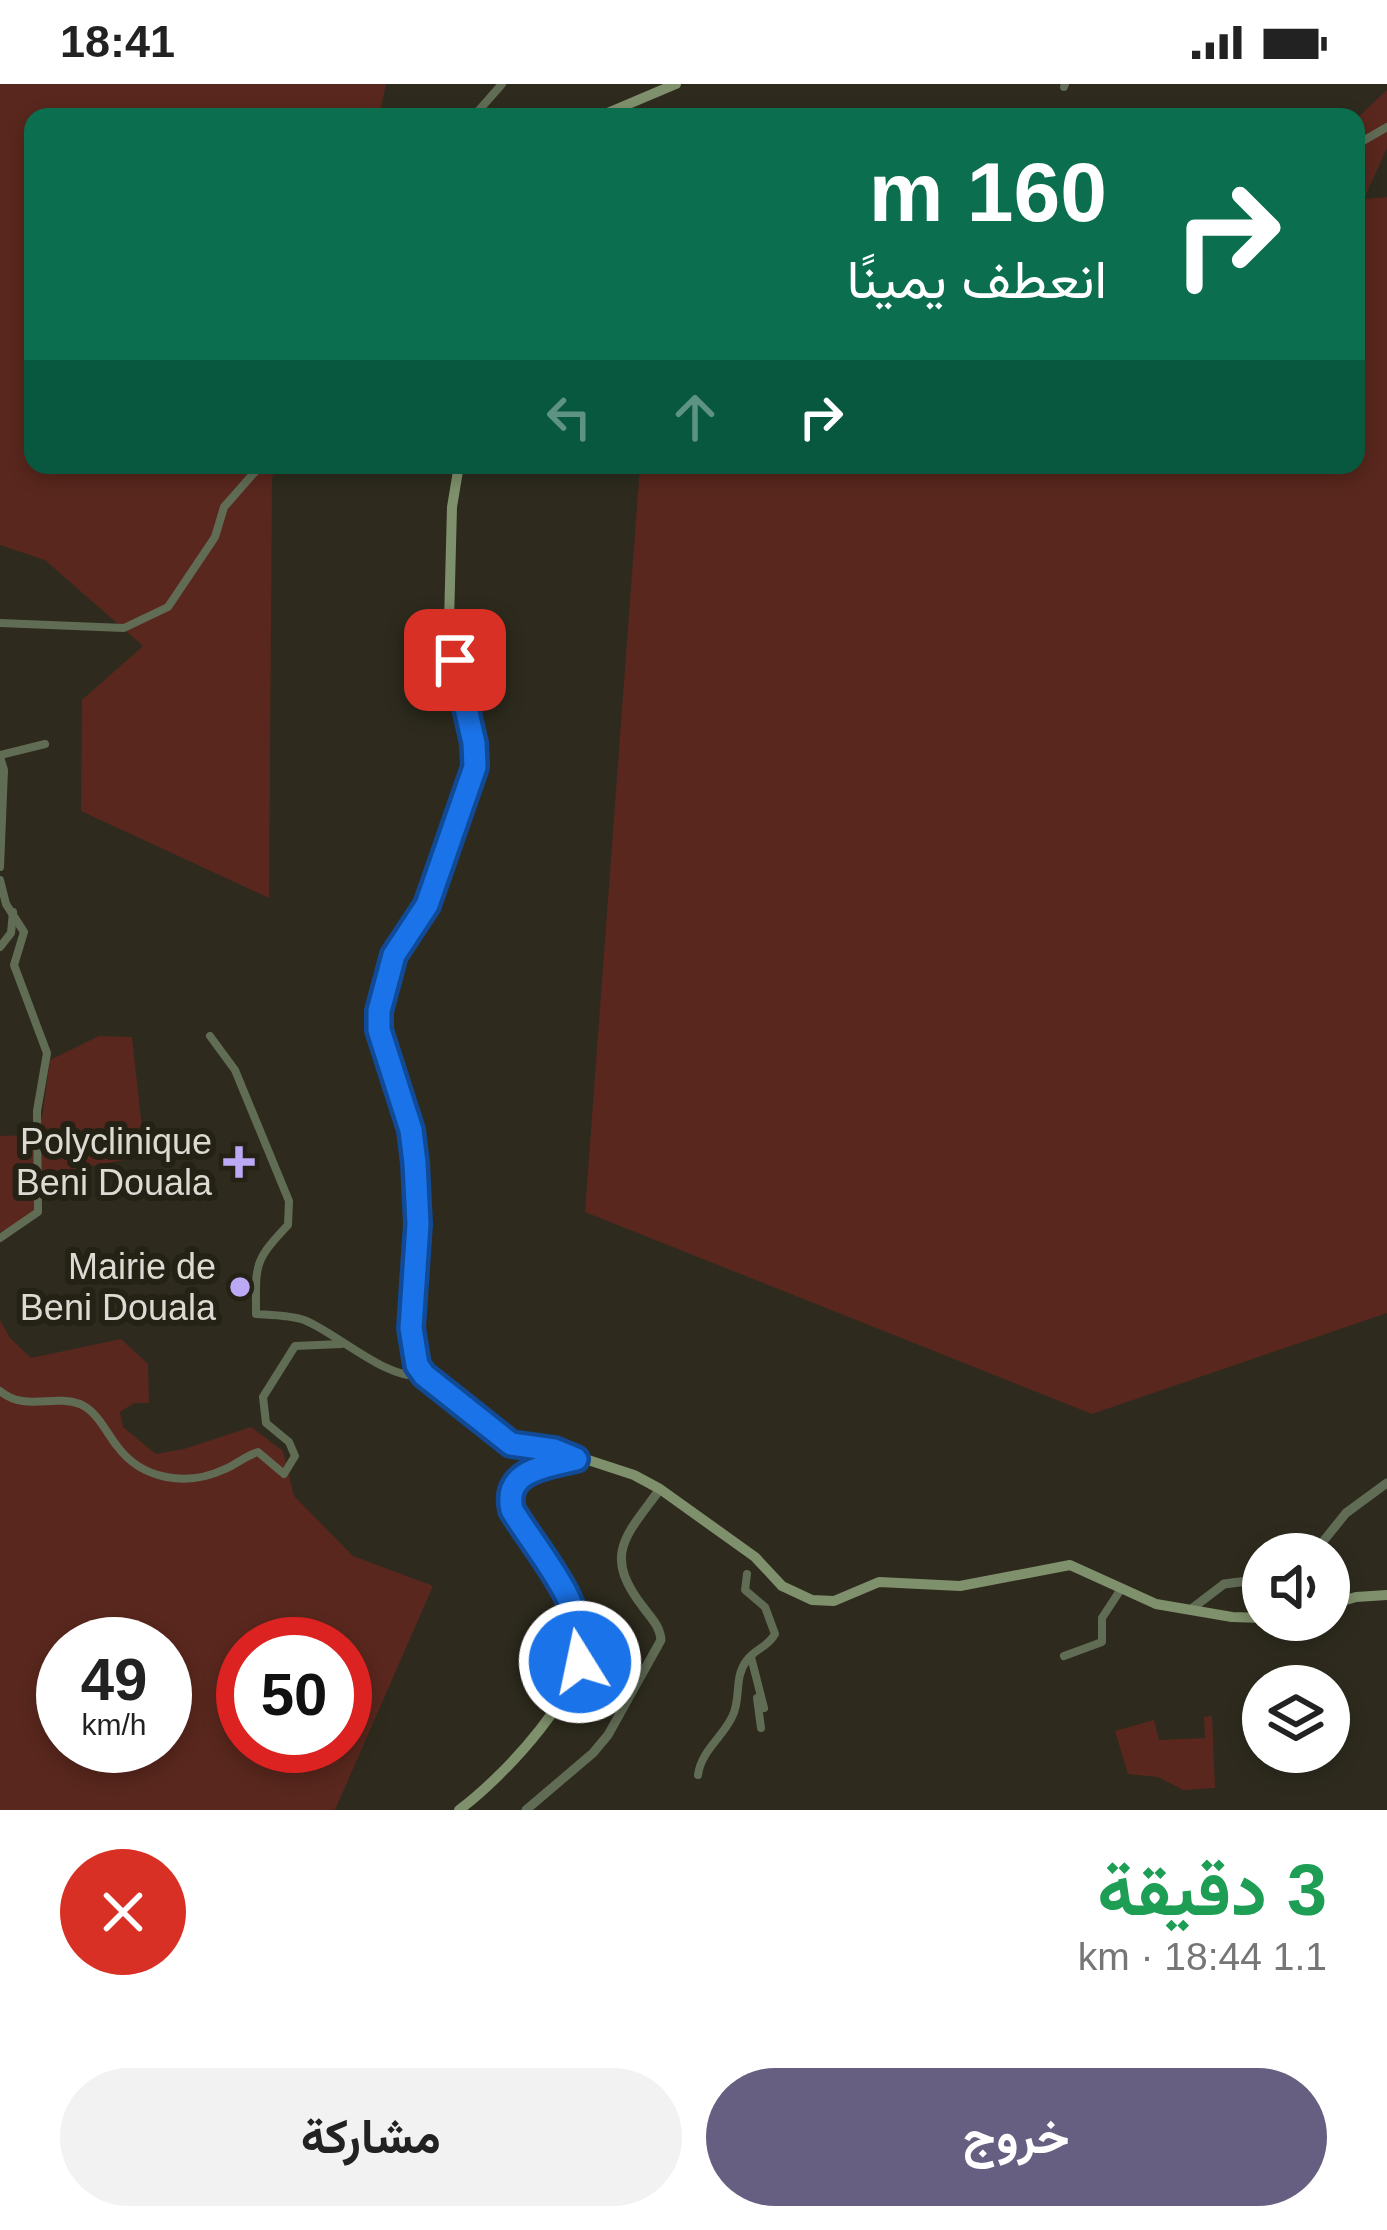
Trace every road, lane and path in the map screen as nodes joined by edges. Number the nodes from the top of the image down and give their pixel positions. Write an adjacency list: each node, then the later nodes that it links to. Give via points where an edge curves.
1 (502, 84): 3 (street)
2 (676, 84): 4 (main road)
3 (481, 108)
4 (619, 108)
5 (253, 474): 7 (street, via 224,507 215,537 168,607 124,628)
6 (458, 474): 17 (main road, via 449,622 475,767 427,905 394,955 379,1011 411,1130 418,1224 411,1328)
7 (0, 623)
8 (45, 743): 9 (street)
9 (0, 756): 10 (street)
10 (0, 867)
11 (0, 880): 12 (street)
12 (13, 911): 13 (street); 15 (street, via 24,932 14,965 47,1065 37,1111 38,1211)
13 (0, 947)
14 (210, 1036): 16 (street, via 235,1070 289,1202 288,1226 256,1266 256,1314 303,1320)
15 (0, 1238)
16 (341, 1344): 17 (street); 18 (street, via 295,1346 263,1397 266,1423 295,1456 284,1474 258,1452 209,1476 155,1477 80,1404 30,1403)
17 (424, 1375): 19 (main road, via 511,1444)
18 (0, 1391)
19 (576, 1459): 21 (main road); 36 (main road, via 526,1473 509,1498 578,1620 580,1662 555,1712)
20 (1387, 1483): 22 (street)
21 (660, 1489): 25 (main road, via 782,1586 819,1601 879,1582 960,1586 1061,1566); 37 (street, via 619,1554 626,1586 661,1640 608,1735)
22 (1330, 1533)
23 (747, 1574): 30 (street, via 745,1590 765,1607 775,1634)
24 (1242, 1582): 28 (street, via 1224,1584)
25 (1121, 1589): 28 (main road); 31 (street, via 1102,1618 1102,1642)
26 (1387, 1595): 27 (main road)
27 (1350, 1599)
28 (1190, 1610): 29 (main road)
29 (1242, 1618)
30 (750, 1655): 32 (street); 35 (street, via 737,1677 736,1712)
31 (1064, 1656)
32 (755, 1679): 33 (street); 34 (street)
33 (764, 1708)
34 (761, 1728)
35 (698, 1775)
36 (464, 1808)
37 (526, 1810)

